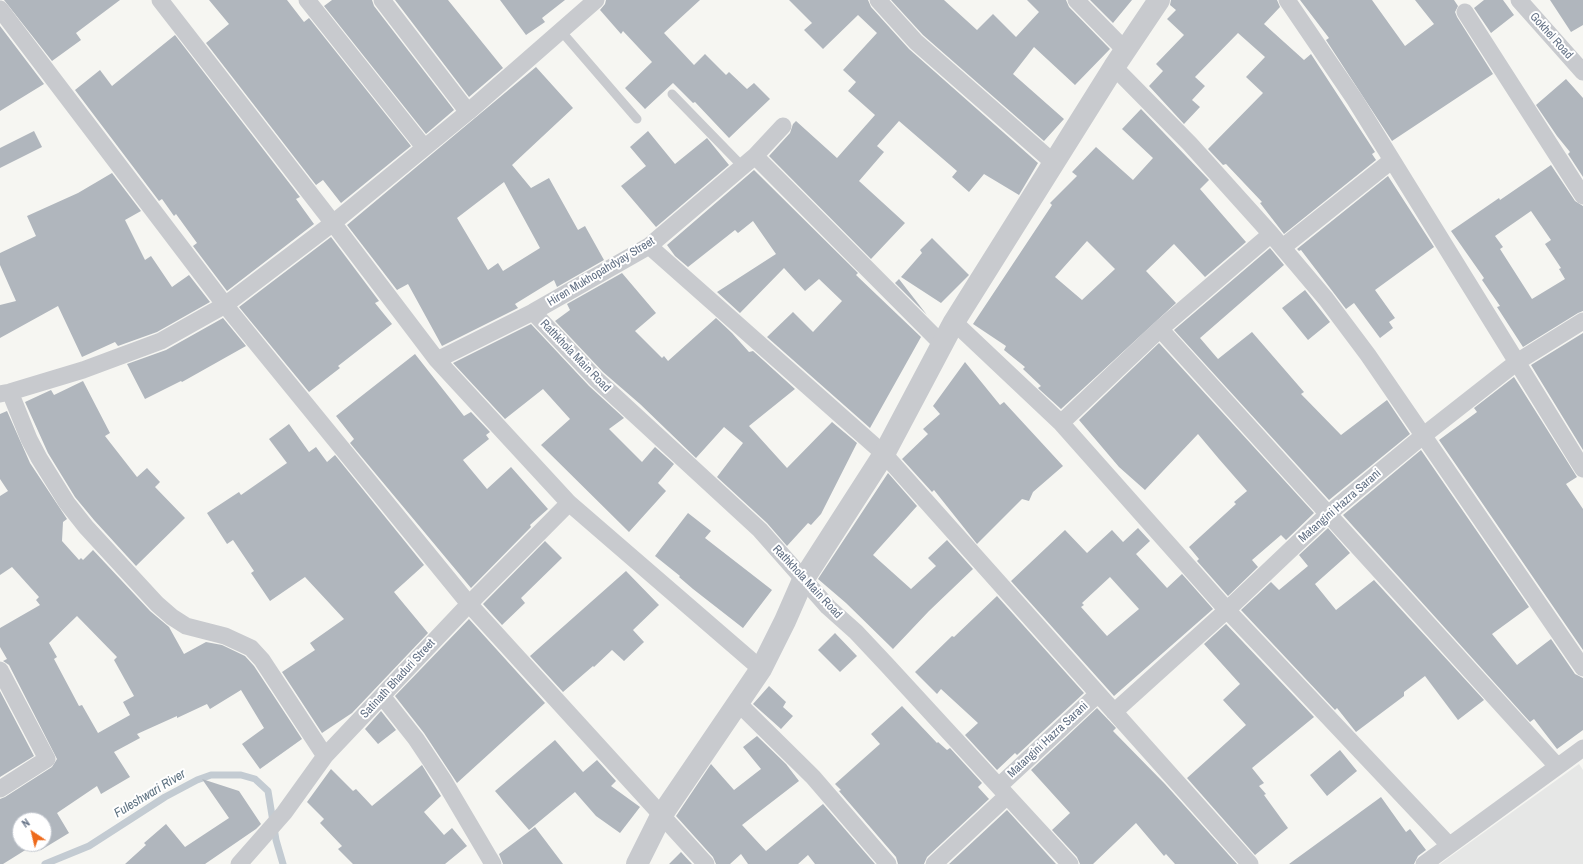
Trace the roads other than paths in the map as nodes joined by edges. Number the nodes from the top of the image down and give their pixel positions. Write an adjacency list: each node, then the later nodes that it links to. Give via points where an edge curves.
1 (160, 0): 24 (street)
2 (307, 0): 19 (street)
3 (382, 0): 16 (street)
4 (596, 0): 12 (street)
5 (878, 0): 22 (street, via 916,42)
6 (1076, 0): 13 (street)
7 (1159, 0): 13 (street)
8 (1287, 0): 20 (street, via 1355,100)
9 (1519, 0): 14 (street, Gokhel Road)
10 (0, 9): 28 (street)
11 (1465, 12): 23 (street)
12 (561, 31): 16 (street); 17 (lane)
13 (1120, 58): 22 (street); 25 (street, via 1190,144)
14 (1583, 72)
15 (672, 94): 21 (lane)
16 (468, 112): 19 (street)
17 (637, 119)
18 (783, 126): 21 (street, Hiren Mukhopahdyay Street)
19 (424, 147): 24 (street)
20 (1391, 161): 27 (street); 35 (street)
21 (749, 162): 26 (street, Hiren Mukhopahdyay Street); 33 (street)
22 (1054, 163): 31 (street)
23 (1583, 196)
24 (333, 223): 28 (street); 34 (street)
25 (1271, 234): 27 (street); 32 (street)
26 (649, 246): 29 (street, Hiren Mukhopahdyay Street); 39 (street)
27 (1282, 247): 38 (street, via 1326,299)
28 (225, 305): 36 (street, via 161,341 83,370); 44 (street)
29 (533, 312): 34 (street, Hiren Mukhopahdyay Street); 43 (street, Rathkhola Main Road, via 596,379 760,530)
30 (1583, 321): 35 (street, Matangini Hazra Sarani)
31 (954, 322): 33 (street); 37 (street)
32 (1160, 329): 37 (street); 42 (street)
33 (942, 344): 39 (street)
34 (437, 360): 41 (street)
35 (1517, 362): 38 (street, Matangini Hazra Sarani); 40 (street)
36 (5, 393): 54 (street, via 39,458 86,527 172,617 186,626 225,636 252,648)
37 (1061, 423): 45 (street)
38 (1424, 435): 42 (street, Matangini Hazra Sarani); 46 (street)
39 (884, 454): 43 (street); 49 (street)
40 (1583, 469)
41 (568, 503): 44 (street, Satinath Bhaduri Street); 47 (street)
42 (1327, 515): 45 (street, Matangini Hazra Sarani); 55 (street)
43 (803, 580): 47 (street); 57 (street, Rathkhola Main Road, via 867,643)
44 (469, 604): 50 (street, Satinath Bhaduri Street); 58 (street)
45 (1227, 610): 52 (street, Matangini Hazra Sarani); 59 (street)
46 (1583, 668)
47 (761, 669): 51 (street)
48 (0, 670): 56 (street, via 47,759)
49 (1098, 694): 52 (street); 57 (street, Matangini Hazra Sarani)
50 (382, 696): 54 (street, Satinath Bhaduri Street); 61 (street, via 440,775)
51 (738, 703): 58 (street); 64 (street, via 813,777)
52 (1114, 712): 67 (street)
53 (1583, 748): 55 (street)
54 (325, 756): 60 (street, Satinath Bhaduri Street, via 284,813)
55 (1557, 766): 59 (street)
56 (0, 789)
57 (1003, 791): 65 (street, Matangini Hazra Sarani); 66 (street, Rathkhola Main Road)
58 (661, 816): 62 (street); 63 (street)
59 (1449, 846): 68 (street)
60 (239, 864)
61 (493, 864)
62 (637, 864)
63 (706, 864)
64 (888, 864)
65 (934, 864)
66 (1070, 864)
67 (1250, 864)
68 (1424, 864)

